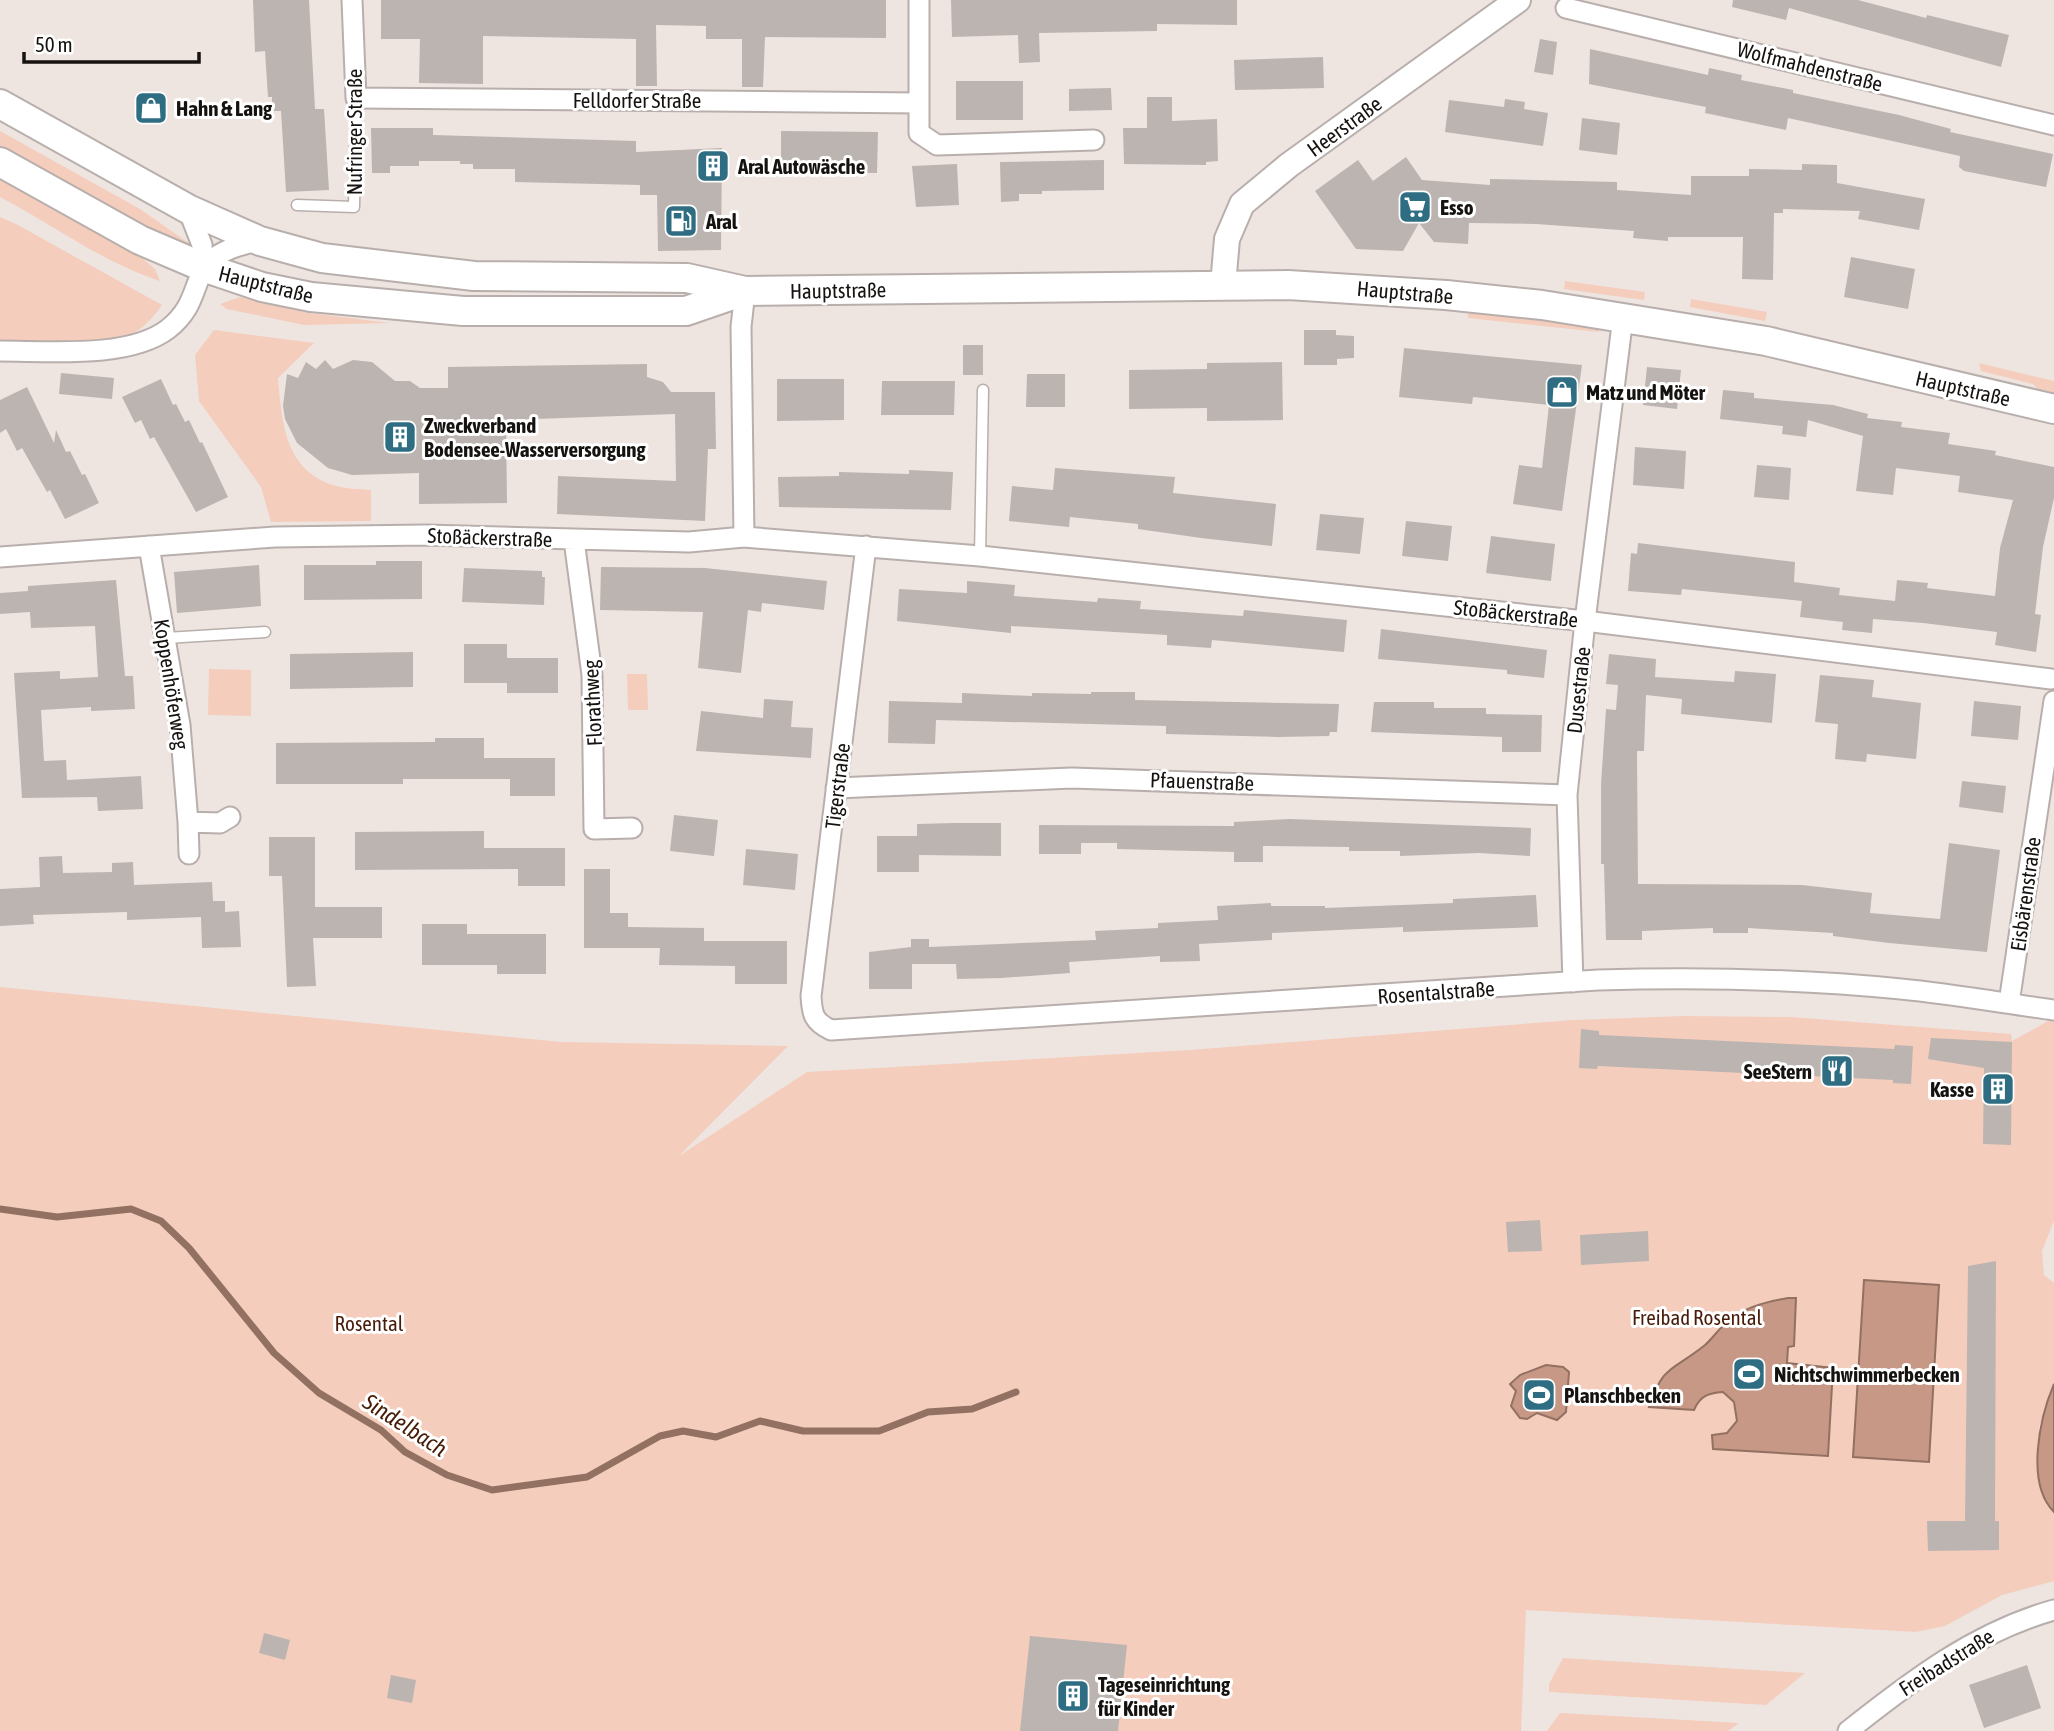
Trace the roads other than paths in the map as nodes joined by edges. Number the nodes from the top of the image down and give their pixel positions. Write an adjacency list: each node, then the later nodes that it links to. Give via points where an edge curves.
1 (352, 0): 5 (street, Nufringer Straße)
2 (919, 0): 6 (street)
3 (1518, 0): 16 (street, Heerstraße, via 1242,204 1227,239)
4 (1566, 8): 8 (street, Wolfmahdenstraße)
5 (356, 98): 6 (street, Felldorfer Straße); 11 (lane, Nufringer Straße, via 354,207)
6 (919, 103): 9 (street, via 919,133 937,145)
7 (0, 104): 12 (main road, Hauptstraße)
8 (2054, 125)
9 (1094, 140)
10 (0, 162): 15 (main road, Hauptstraße, via 140,240)
11 (297, 205)
12 (188, 209): 13 (main road, Hauptstraße); 15 (street, Hauptstraße, via 202,245)
13 (260, 241): 14 (main road, Hauptstraße); 15 (street, Hauptstraße, via 236,245)
14 (322, 258): 17 (main road, Hauptstraße, via 474,276 687,278); 18 (main road, via 308,268 305,281)
15 (203, 267): 18 (main road, Hauptstraße); 20 (street, Hauptstraße, via 180,316 150,338 103,349)
16 (1223, 285): 17 (main road, Hauptstraße); 19 (main road, Hauptstraße, via 1446,295)
17 (745, 291): 18 (main road, Hauptstraße, via 686,311 463,311); 23 (street, via 741,327)
18 (311, 297)
19 (1623, 317): 22 (main road, Hauptstraße, via 1766,341); 29 (street, Dusestraße)
20 (0, 351)
21 (983, 390): 27 (lane)
22 (2054, 409)
23 (744, 537): 24 (street, Stoßäckerstraße, via 688,542); 26 (street, Stoßäckerstraße)
24 (573, 540): 25 (street, Stoßäckerstraße, via 412,535); 38 (street, Florathweg, via 592,676 594,829)
25 (149, 545): 28 (street, Stoßäckerstraße); 31 (street, Koppenhöferweg)
26 (866, 546): 27 (street, Stoßäckerstraße); 34 (street, Tigerstraße)
27 (980, 556): 29 (street, Stoßäckerstraße)
28 (0, 557)
29 (1585, 621): 32 (street, Stoßäckerstraße); 35 (street, Dusestraße)
30 (265, 632): 31 (lane)
31 (166, 638): 37 (street, Koppenhöferweg)
32 (2053, 678)
33 (2054, 701): 41 (street, Eisbärenstraße)
34 (836, 788): 35 (street, Pfauenstraße, via 1072,778); 43 (street, Tigerstraße, via 811,996 812,1015)
35 (1567, 795): 40 (street, Dusestraße)
36 (230, 817): 37 (street, via 220,823)
37 (188, 822): 39 (street, Koppenhöferweg)
38 (632, 828)
39 (189, 854)
40 (1573, 982): 41 (street, Rosentalstraße, via 1801,981); 43 (street, Rosentalstraße, via 831,1030)
41 (2009, 1003): 42 (street, Rosentalstraße)
42 (2054, 1010)
43 (818, 1024)
44 (2054, 1610): 45 (street, Freibadstraße, via 2015,1620 1955,1653)
45 (1848, 1731)

